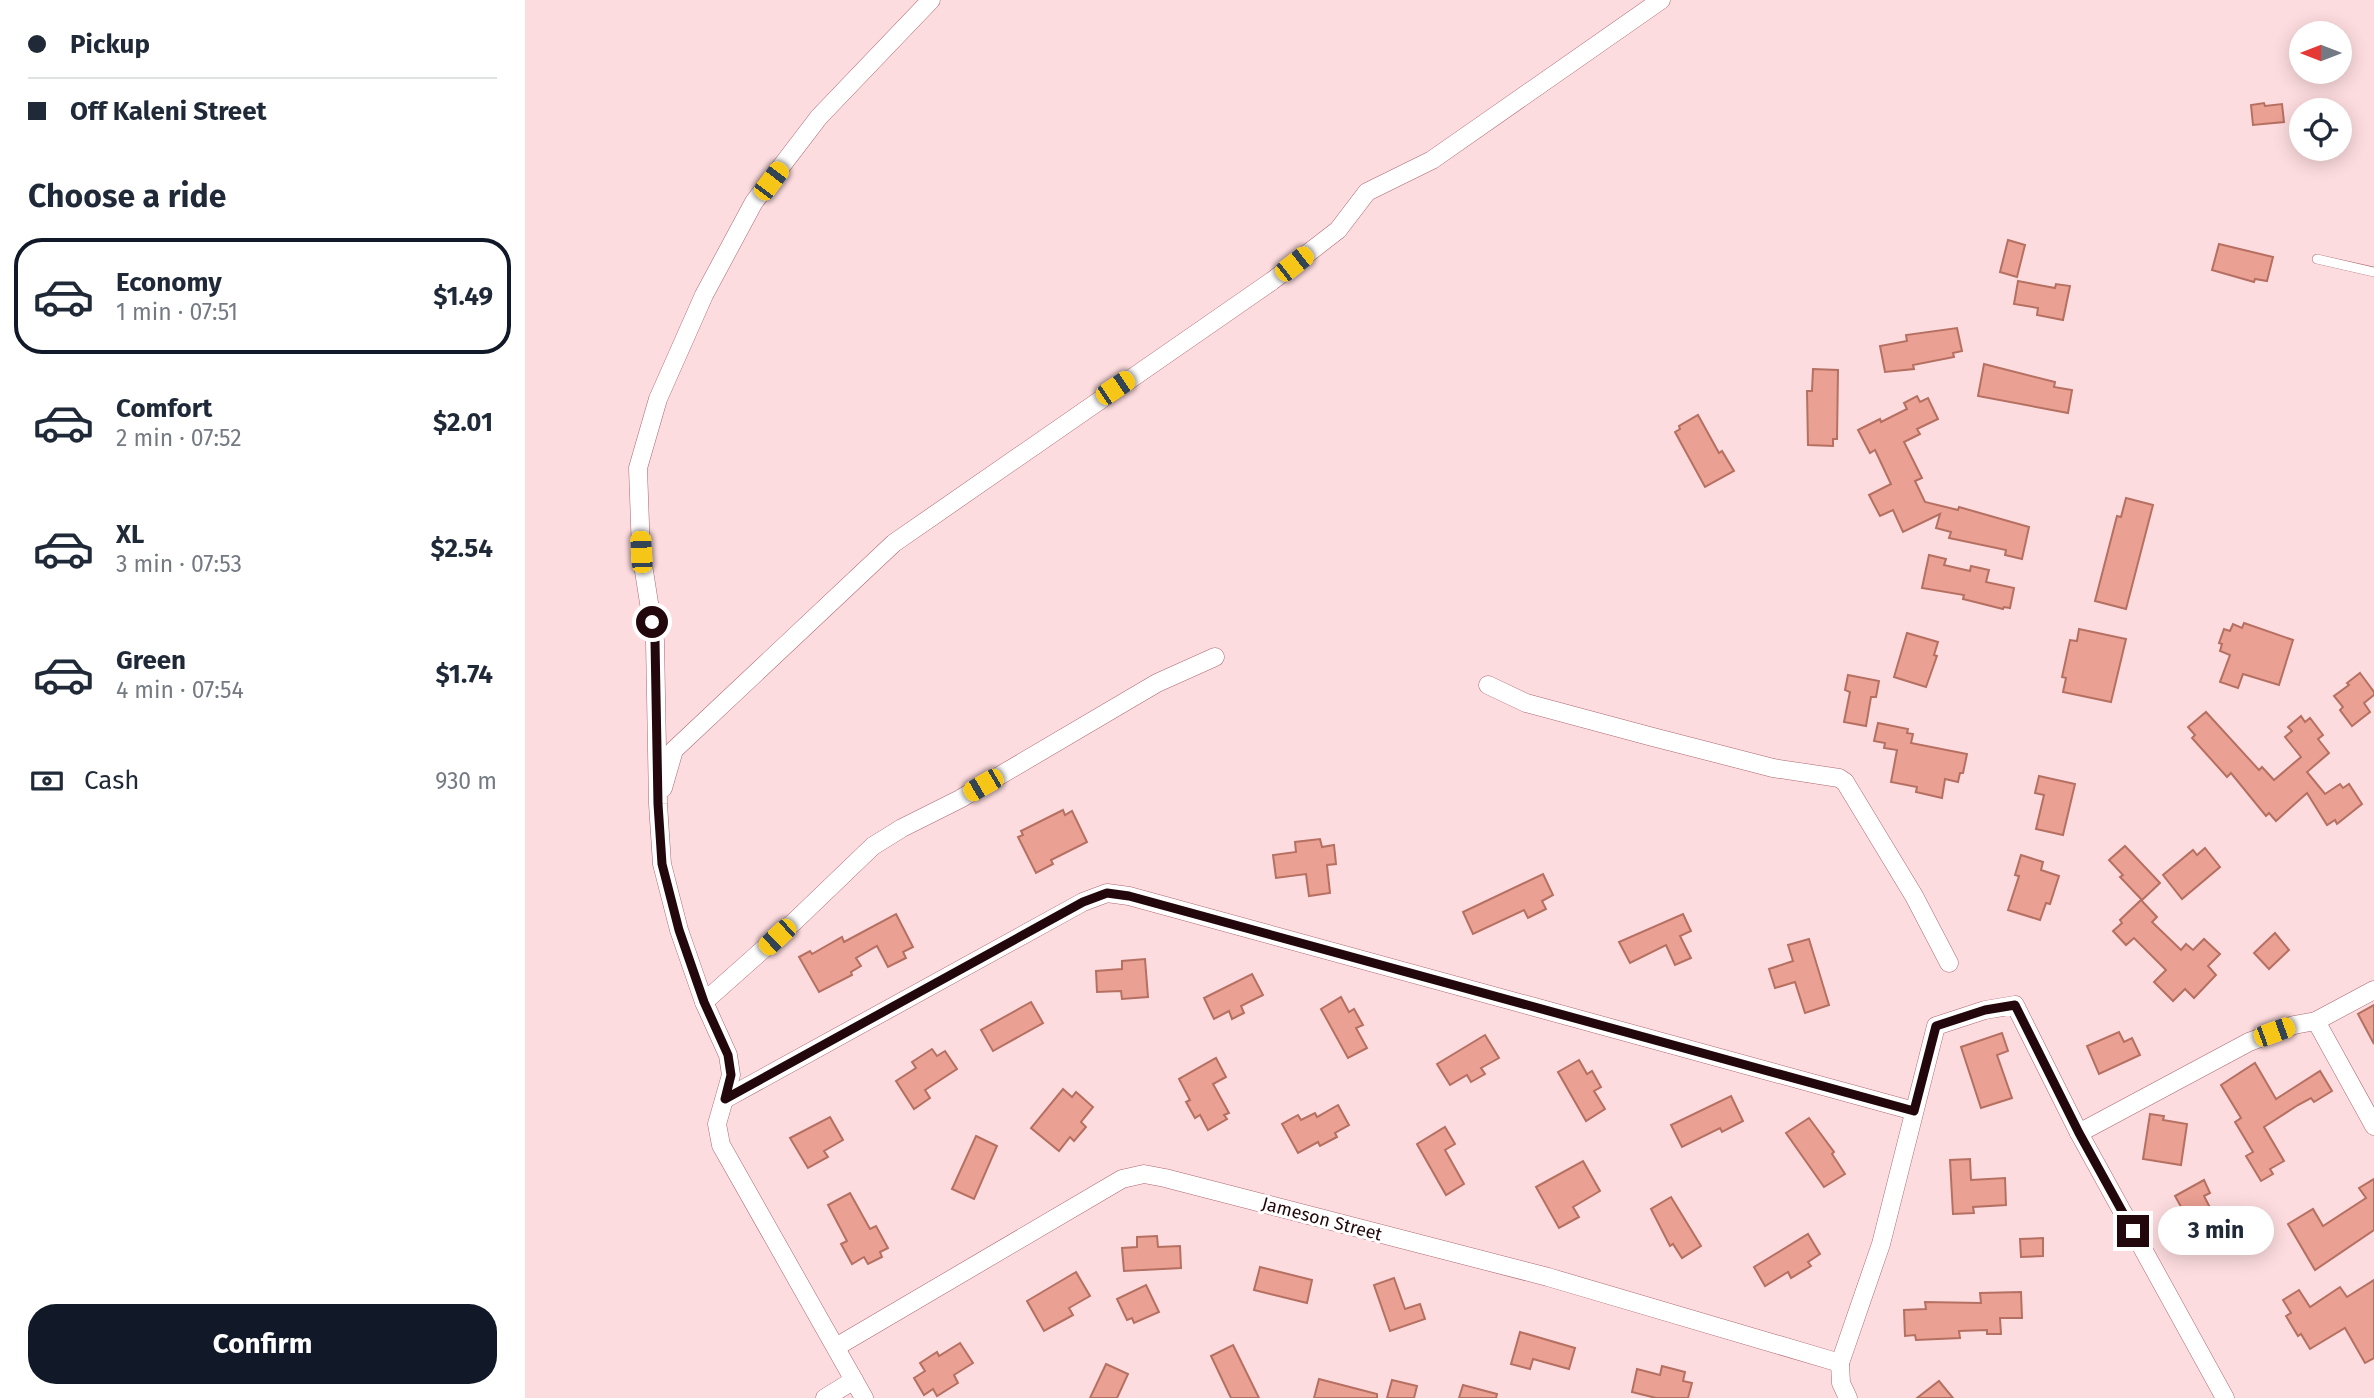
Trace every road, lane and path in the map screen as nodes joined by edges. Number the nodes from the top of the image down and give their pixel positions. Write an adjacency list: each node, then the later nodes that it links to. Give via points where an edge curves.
1 (931, 0): 7 (street, via 819,117 754,202 704,295 658,399 638,468 641,552 655,641)
2 (1661, 0): 7 (street, via 1432,160 1367,192 1338,230 1272,281 894,543 674,750)
3 (2318, 259): 4 (lane)
4 (2374, 272)
5 (1215, 657): 10 (street, via 1157,683 873,846)
6 (1488, 685): 8 (street, via 1526,703 1563,713 1773,768 1839,778 1914,896)
7 (658, 804): 10 (street, via 662,864)
8 (1949, 963)
9 (2374, 990): 11 (street)
10 (704, 1002): 12 (street, via 728,1055 731,1075)
11 (2316, 1021): 14 (street); 15 (street, via 2249,1042)
12 (725, 1099): 13 (street, via 1107,893); 16 (street, via 717,1124 721,1145)
13 (1914, 1111): 15 (street, via 1936,1026 2015,1005); 17 (street, via 1881,1244)
14 (2374, 1126)
15 (2079, 1133): 22 (street)
16 (836, 1347): 17 (street, Jameson Street, via 1122,1179 1144,1174 1548,1278); 18 (street)
17 (1840, 1363): 21 (street)
18 (854, 1380): 19 (street); 20 (street)
19 (825, 1398)
20 (864, 1398)
21 (1848, 1398)
22 (2225, 1398)

